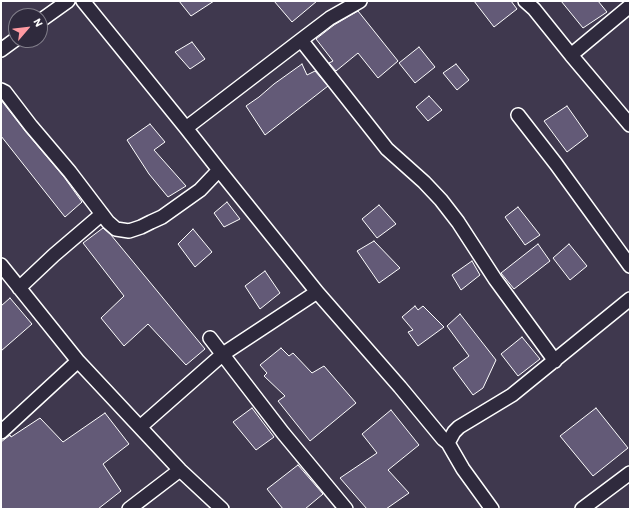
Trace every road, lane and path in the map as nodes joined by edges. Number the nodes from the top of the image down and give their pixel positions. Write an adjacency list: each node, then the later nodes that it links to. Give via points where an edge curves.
1 (68, 1): 6 (street)
2 (83, 1): 12 (street)
3 (360, 1): 7 (street, via 330,18)
4 (525, 1): 8 (street)
5 (630, 6): 8 (street)
6 (48, 15)
7 (301, 40): 12 (street); 23 (street, via 387,149 441,200)
8 (571, 55): 11 (street)
9 (1, 90): 14 (street)
10 (518, 115): 16 (street)
11 (630, 125)
12 (186, 128): 13 (street)
13 (219, 170): 14 (street, via 200,190 162,217 141,227 129,231 116,229); 18 (street)
14 (102, 214): 17 (street)
15 (1, 265): 17 (street)
16 (630, 266)
17 (19, 288): 22 (street)
18 (317, 292): 21 (street); 26 (street)
19 (630, 299): 23 (street)
20 (210, 338): 21 (street)
21 (223, 354): 24 (street); 31 (street)
22 (78, 361): 24 (street); 25 (street)
23 (555, 361): 26 (street, via 512,395 459,427)
24 (140, 427): 27 (street)
25 (1, 432)
26 (448, 443): 32 (street)
27 (180, 470): 29 (street); 30 (street)
28 (630, 473): 33 (street)
29 (129, 509)
30 (222, 509)
31 (346, 509)
32 (492, 509)
33 (582, 509)

